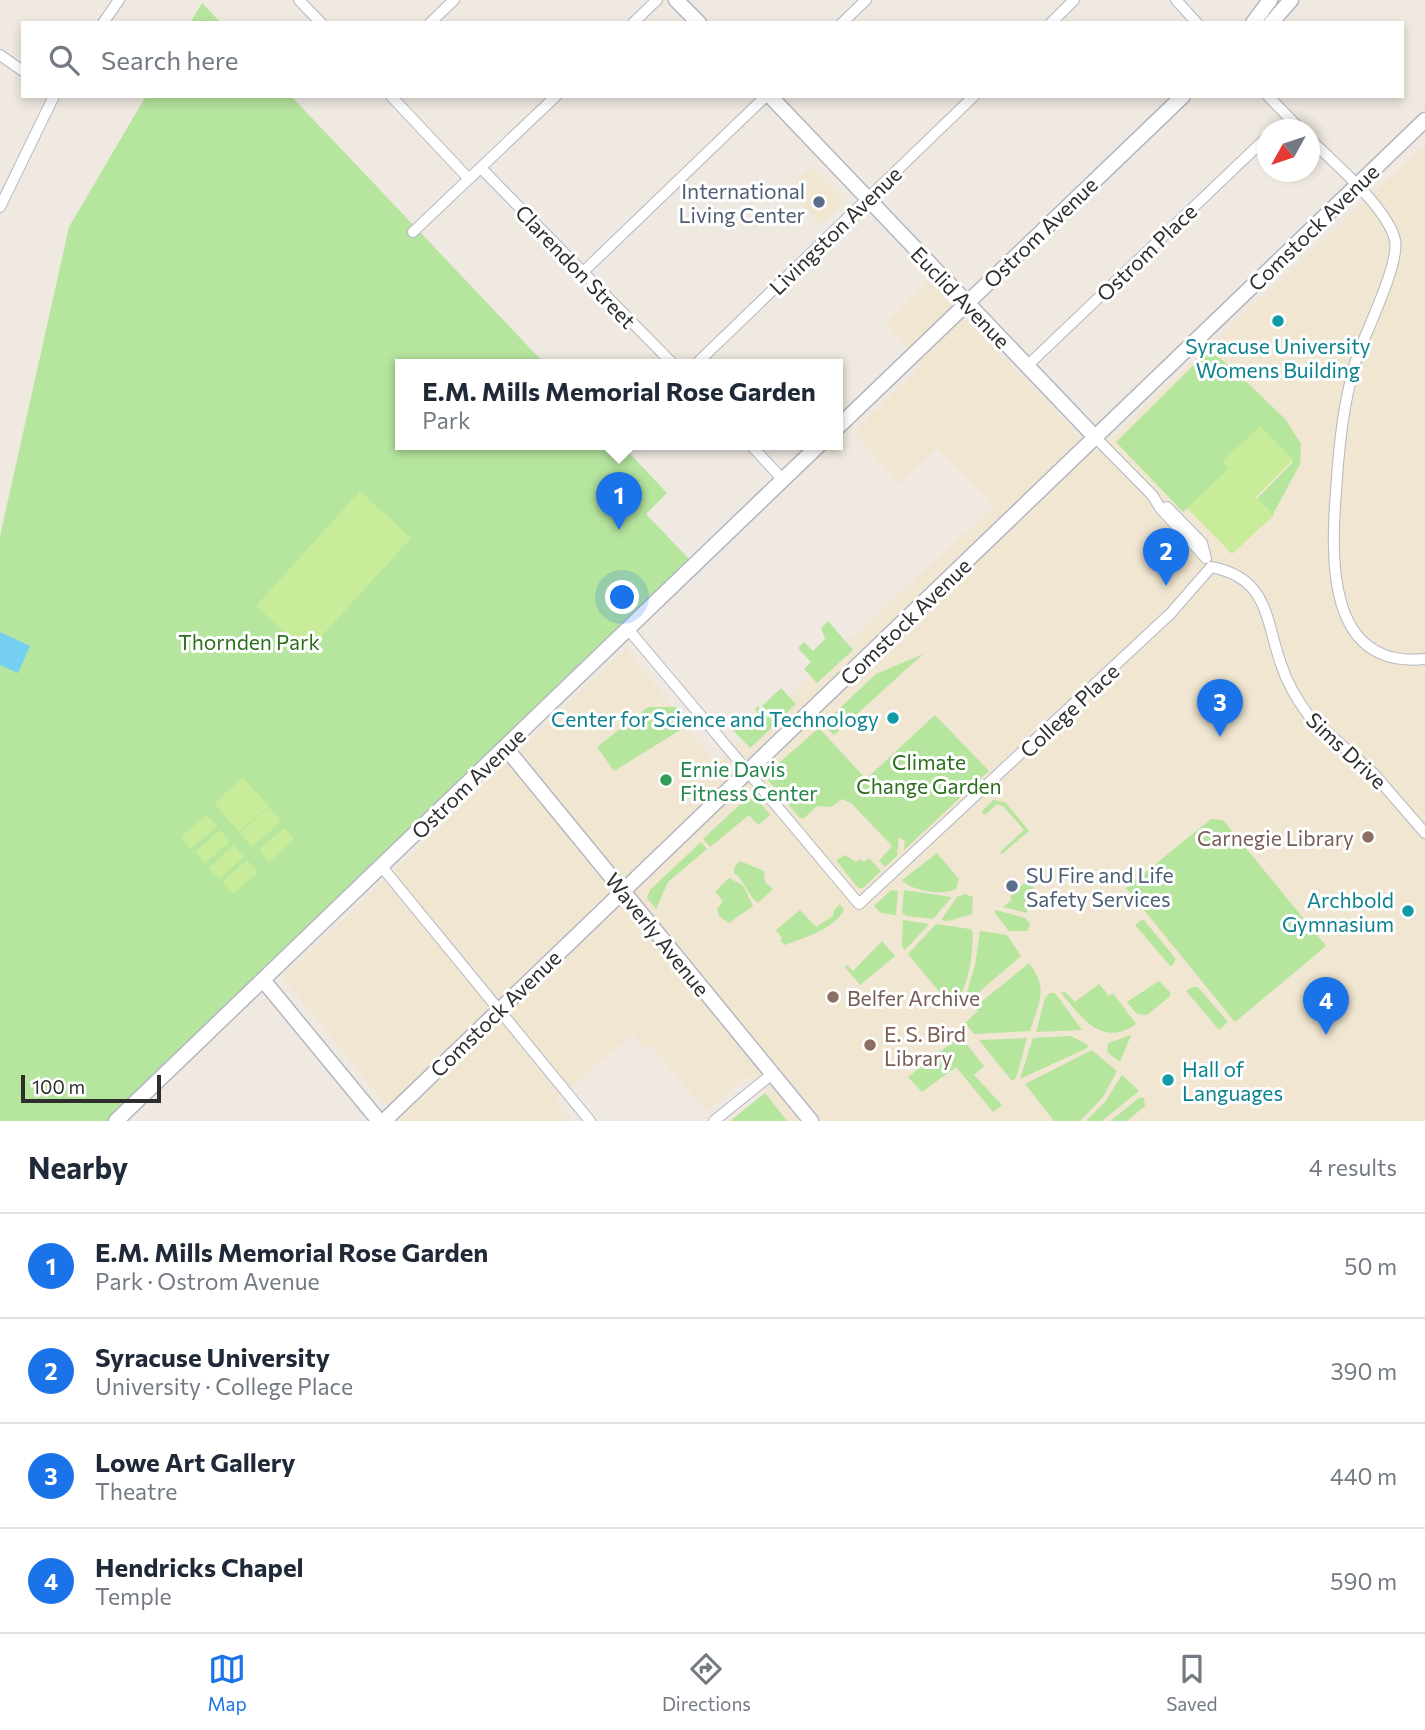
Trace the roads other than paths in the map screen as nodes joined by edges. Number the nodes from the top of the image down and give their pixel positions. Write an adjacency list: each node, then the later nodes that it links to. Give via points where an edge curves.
1 (119, 0): 11 (street)
2 (299, 0): 12 (street)
3 (454, 0): 13 (street)
4 (657, 0): 14 (street)
5 (676, 0): 15 (street)
6 (866, 0): 16 (street)
7 (1074, 0): 17 (street)
8 (1176, 0): 18 (street)
9 (1270, 0): 19 (street)
10 (1292, 0): 20 (street)
11 (104, 21)
12 (319, 21)
13 (432, 21)
14 (635, 21)
15 (697, 21)
16 (844, 21)
17 (1053, 21)
18 (1195, 21)
19 (1254, 21)
20 (1273, 21)
21 (0, 55): 22 (street)
22 (21, 70)
23 (53, 98): 39 (street)
24 (393, 98): 36 (street)
25 (554, 98): 35 (street)
26 (766, 98): 41 (street)
27 (770, 98): 38 (street, Euclid Avenue)
28 (972, 98): 38 (street, Livingston Avenue)
29 (1181, 98): 42 (street, Ostrom Avenue)
30 (1270, 98): 31 (street)
31 (1290, 119)
32 (1425, 120): 37 (street, Comstock Avenue)
33 (1257, 147): 45 (street, Ostrom Place)
34 (1320, 149): 37 (street)
35 (481, 167): 36 (street); 41 (street, Clarendon Street)
36 (469, 178): 40 (street)
37 (1356, 187): 47 (street, Comstock Avenue); 53 (street, via 1392,232 1395,257 1345,400 1334,521 1337,593 1352,628 1377,651 1402,659)
38 (867, 199): 42 (street, Euclid Avenue); 44 (street, Livingston Avenue)
39 (0, 207)
40 (413, 232)
41 (583, 272): 43 (street, Clarendon Street)
42 (967, 302): 45 (street, Euclid Avenue); 46 (street, Ostrom Avenue)
43 (668, 359)
44 (701, 359)
45 (1027, 366): 47 (street, Euclid Avenue)
46 (843, 422)
47 (1094, 437): 51 (street, Euclid Avenue); 55 (street, Comstock Avenue)
48 (756, 450): 50 (street)
49 (814, 450): 50 (street, Ostrom Avenue)
50 (783, 480): 52 (street, Ostrom Avenue)
51 (1209, 562): 55 (street, College Place, via 1171,614 859,904); 56 (street, Sims Drive, via 1253,588 1262,600 1280,664 1299,702 1396,796)
52 (628, 629): 54 (street, Ostrom Avenue); 55 (street)
53 (1425, 659)
54 (505, 747): 57 (street, Ostrom Avenue); 58 (street, Waverly Avenue)
55 (748, 771): 58 (street, Comstock Avenue)
56 (1425, 832)
57 (382, 867): 59 (street, Ostrom Avenue); 60 (street)
58 (622, 890): 60 (street, Comstock Avenue); 61 (street, Waverly Avenue)
59 (263, 980): 62 (street, Ostrom Avenue); 63 (street)
60 (499, 1010): 64 (street, Comstock Avenue); 65 (street)
61 (772, 1074): 66 (street); 67 (street, Waverly Avenue)
62 (116, 1121)
63 (379, 1121)
64 (384, 1121)
65 (590, 1121)
66 (714, 1121)
67 (811, 1121)

